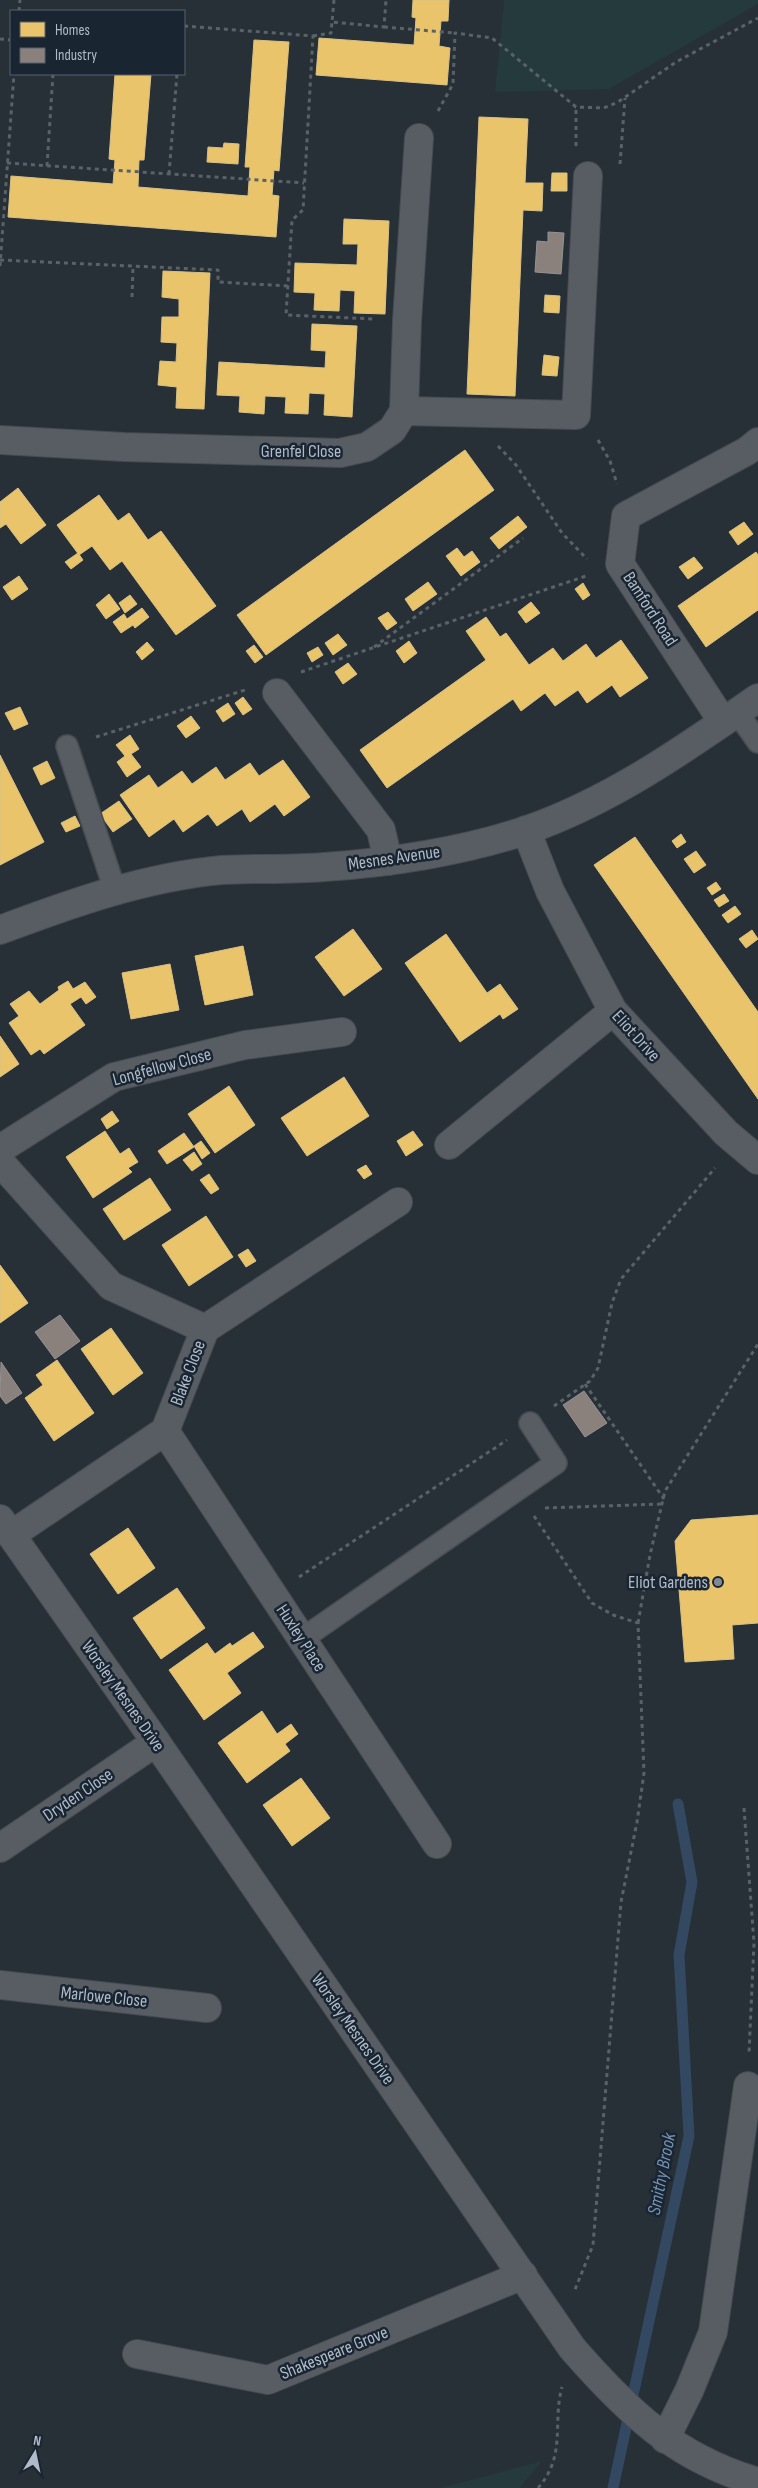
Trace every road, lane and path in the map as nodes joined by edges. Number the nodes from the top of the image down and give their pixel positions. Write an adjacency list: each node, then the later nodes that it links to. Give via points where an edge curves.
1 (334, 0): 4 (path)
2 (386, 0): 6 (path)
3 (758, 18): 7 (path, via 676,62 604,108 576,107 492,38)
4 (332, 22): 6 (path); 8 (path, via 331,33)
5 (185, 26): 8 (path)
6 (384, 27): 7 (path)
7 (455, 33): 12 (path, via 453,84)
8 (313, 36): 17 (path)
9 (14, 75): 13 (path)
10 (53, 75): 14 (path)
11 (177, 75): 15 (path)
12 (419, 138): 23 (street)
13 (7, 163): 14 (path); 18 (path)
14 (47, 166): 15 (path)
15 (169, 174): 17 (path)
16 (588, 176): 26 (street)
17 (304, 183): 21 (path, via 303,210 292,220)
18 (0, 260): 19 (path); 20 (path)
19 (0, 266)
20 (133, 267): 21 (path, via 218,270 218,282); 22 (path)
21 (288, 286): 23 (path, via 286,315)
22 (132, 297)
23 (407, 321): 24 (street)
24 (404, 411): 25 (street); 27 (street, Grenfel Close, via 392,430 367,446 340,453)
25 (463, 413): 26 (street); 31 (path, via 516,465 562,533)
26 (576, 415): 29 (path, via 595,436 610,461)
27 (0, 440)
28 (758, 442): 29 (street)
29 (626, 516): 31 (street, Bamford Road)
30 (523, 538): 32 (path)
31 (610, 568): 32 (path); 35 (street, Bamford Road)
32 (372, 649): 33 (path)
33 (299, 673)
34 (265, 690): 37 (path); 39 (street, via 381,830)
35 (740, 710): 36 (lane); 38 (street, Mesnes Avenue, via 650,770 607,794)
36 (758, 742)
37 (67, 746): 40 (lane)
38 (526, 830): 39 (street, Mesnes Avenue, via 454,849); 42 (street, Eliot Drive, via 550,891)
39 (388, 861): 40 (street, Mesnes Avenue, via 323,868 222,870)
40 (115, 890): 41 (street, Mesnes Avenue)
41 (0, 930)
42 (612, 1011): 44 (street, Eliot Drive); 45 (street)
43 (342, 1032): 46 (street, Longfellow Close, via 245,1045 114,1077)
44 (737, 1142): 47 (street, Eliot Drive); 52 (path, via 621,1279 612,1303 598,1368)
45 (449, 1144)
46 (0, 1149)
47 (758, 1160)
48 (0, 1162): 50 (street, via 111,1286)
49 (398, 1202): 50 (street, Blake Close)
50 (206, 1328): 54 (street, Blake Close)
51 (758, 1344): 56 (path, via 665,1491)
52 (585, 1384): 53 (path); 56 (path)
53 (530, 1423): 55 (lane, via 556,1463); 60 (path)
54 (166, 1431): 59 (street); 60 (street, Huxley Place)
55 (518, 1490): 58 (path); 62 (lane)
56 (664, 1499): 57 (path)
57 (662, 1504): 58 (path); 61 (path)
58 (529, 1509): 61 (path, via 592,1604)
59 (6, 1527): 63 (street, Worsley Mesnes Drive)
60 (273, 1594): 62 (street, Huxley Place)
61 (638, 1623): 71 (path, via 644,1772 621,1902 593,2245 575,2289)
62 (302, 1638): 65 (street, Huxley Place)
63 (156, 1742): 66 (street, Dryden Close); 70 (street, Worsley Mesnes Drive)
64 (744, 1808): 69 (path, via 754,1943)
65 (437, 1844)
66 (0, 1848)
67 (0, 1986): 68 (street, Marlowe Close)
68 (207, 2008)
69 (748, 2086): 74 (street, via 714,2332 689,2391)
70 (523, 2275): 71 (street, Worsley Mesnes Drive); 73 (street, Shakespeare Grove, via 268,2380)
71 (555, 2325): 72 (street, Worsley Mesnes Drive)
72 (572, 2348): 74 (street, Worsley Mesnes Drive, via 612,2394); 76 (path, via 560,2392 559,2440 548,2476)
73 (137, 2354)
74 (656, 2432): 75 (street, Worsley Mesnes Drive, via 701,2461)
75 (758, 2482)
76 (538, 2488)

